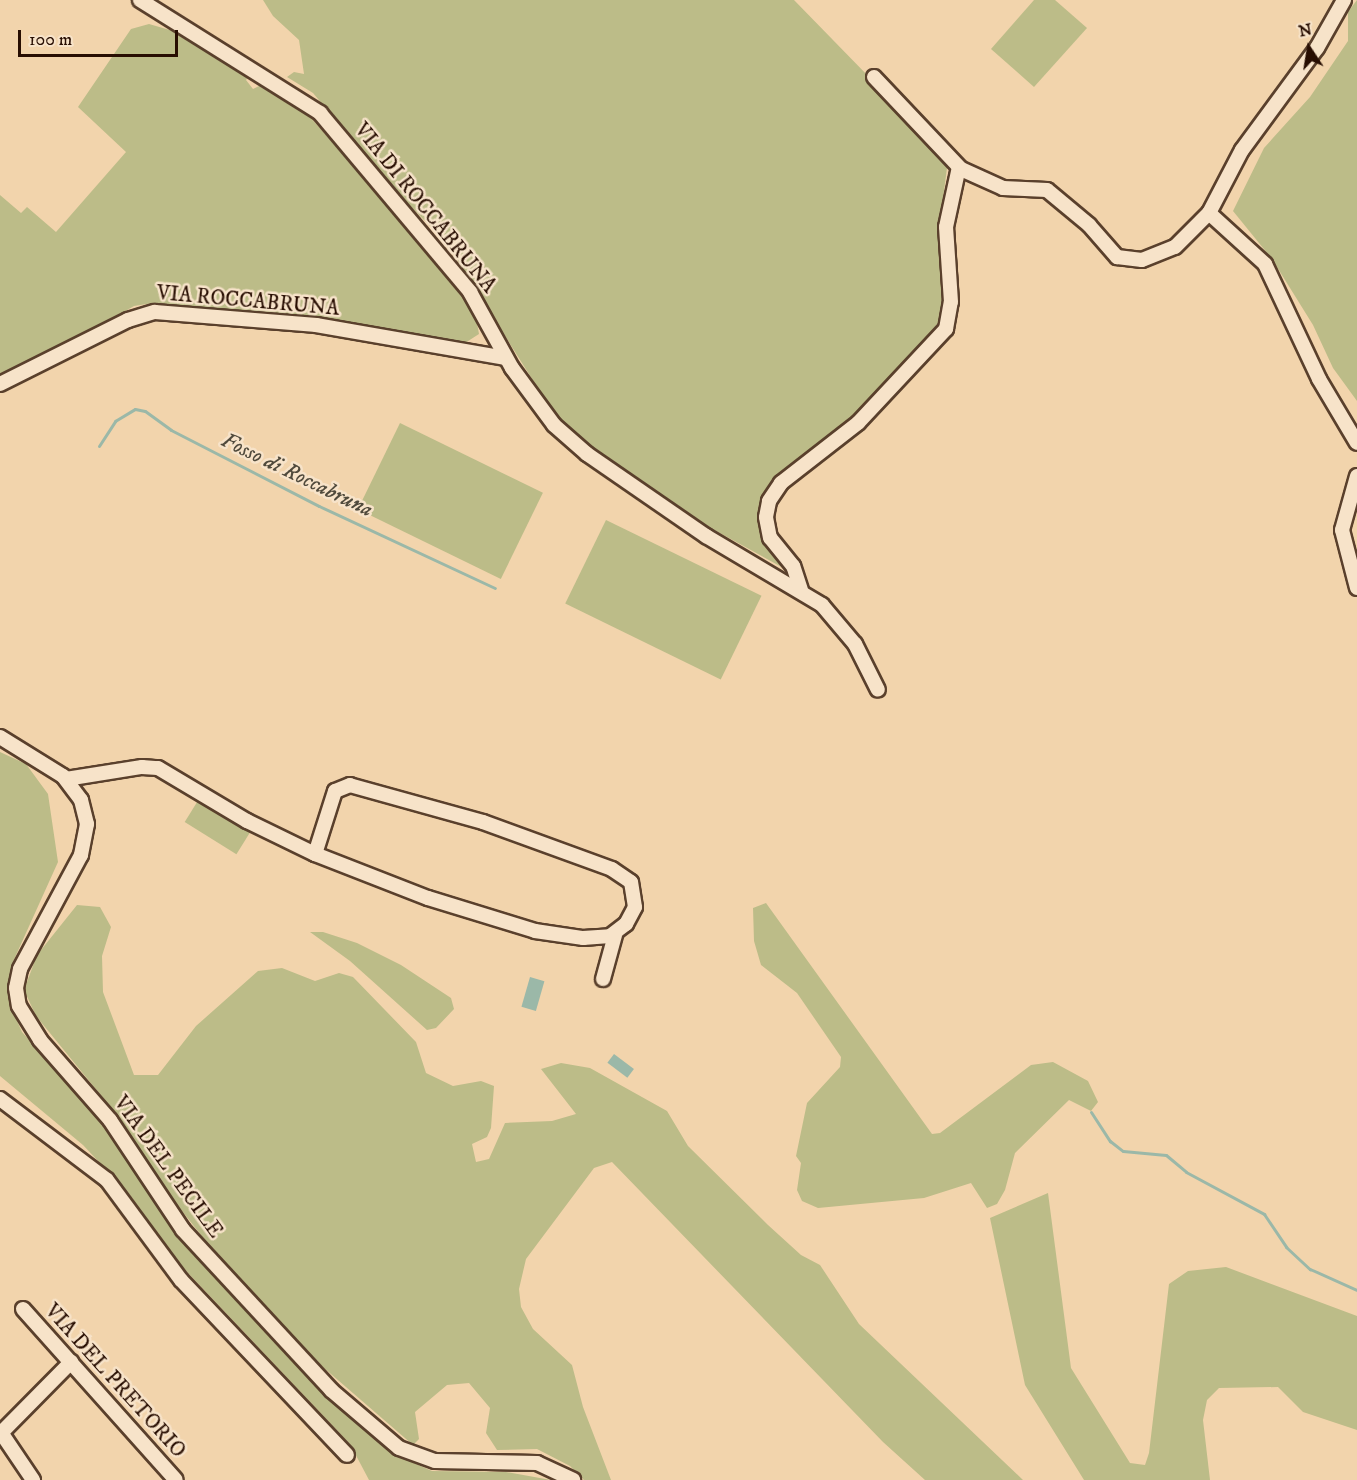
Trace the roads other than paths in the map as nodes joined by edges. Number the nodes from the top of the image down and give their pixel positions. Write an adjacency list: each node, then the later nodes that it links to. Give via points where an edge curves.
1 (140, 0): 6 (street, VIA DI ROCCABRUNA, via 320,113 470,292)
2 (1344, 0): 5 (street, via 1317,48 1242,150)
3 (874, 77): 4 (street)
4 (959, 167): 5 (street, via 1003,188 1047,190 1089,225 1114,254 1127,261 1148,259 1170,250); 11 (street, via 946,227 951,302 946,329 858,423 781,483 769,503 766,521 770,538 793,566)
5 (1209, 213): 8 (street, via 1265,264 1319,379)
6 (506, 358): 7 (street, VIA ROCCABRUNA, via 323,326 154,312 136,316); 11 (street, VIA DI ROCCABRUNA, via 549,419 587,454 706,536)
7 (0, 384)
8 (1357, 443)
9 (1357, 476): 10 (street, via 1342,530)
10 (1357, 588)
11 (801, 590): 12 (street, VIA DI ROCCABRUNA, via 846,630)
12 (878, 690)
13 (0, 737): 14 (street, VIA DEL PECILE)
14 (66, 778): 15 (street, via 158,768 247,821); 25 (street, VIA DEL PECILE, via 83,805 87,838 18,974 18,1002 35,1034 105,1112 194,1242 331,1390 379,1433 419,1458 532,1462)
15 (315, 854): 16 (street, via 513,925 570,938); 16 (street, via 337,789 350,785 368,789 507,830 621,874 633,885 635,907 629,921)
16 (615, 934): 17 (street)
17 (603, 979)
18 (0, 1099): 22 (street, via 107,1180 181,1280)
19 (22, 1309): 20 (street, VIA DEL PRETORIO)
20 (71, 1362): 21 (street); 24 (street, VIA DEL PRETORIO)
21 (1, 1432): 23 (street)
22 (347, 1455)
23 (33, 1480)
24 (176, 1480)
25 (573, 1480)

